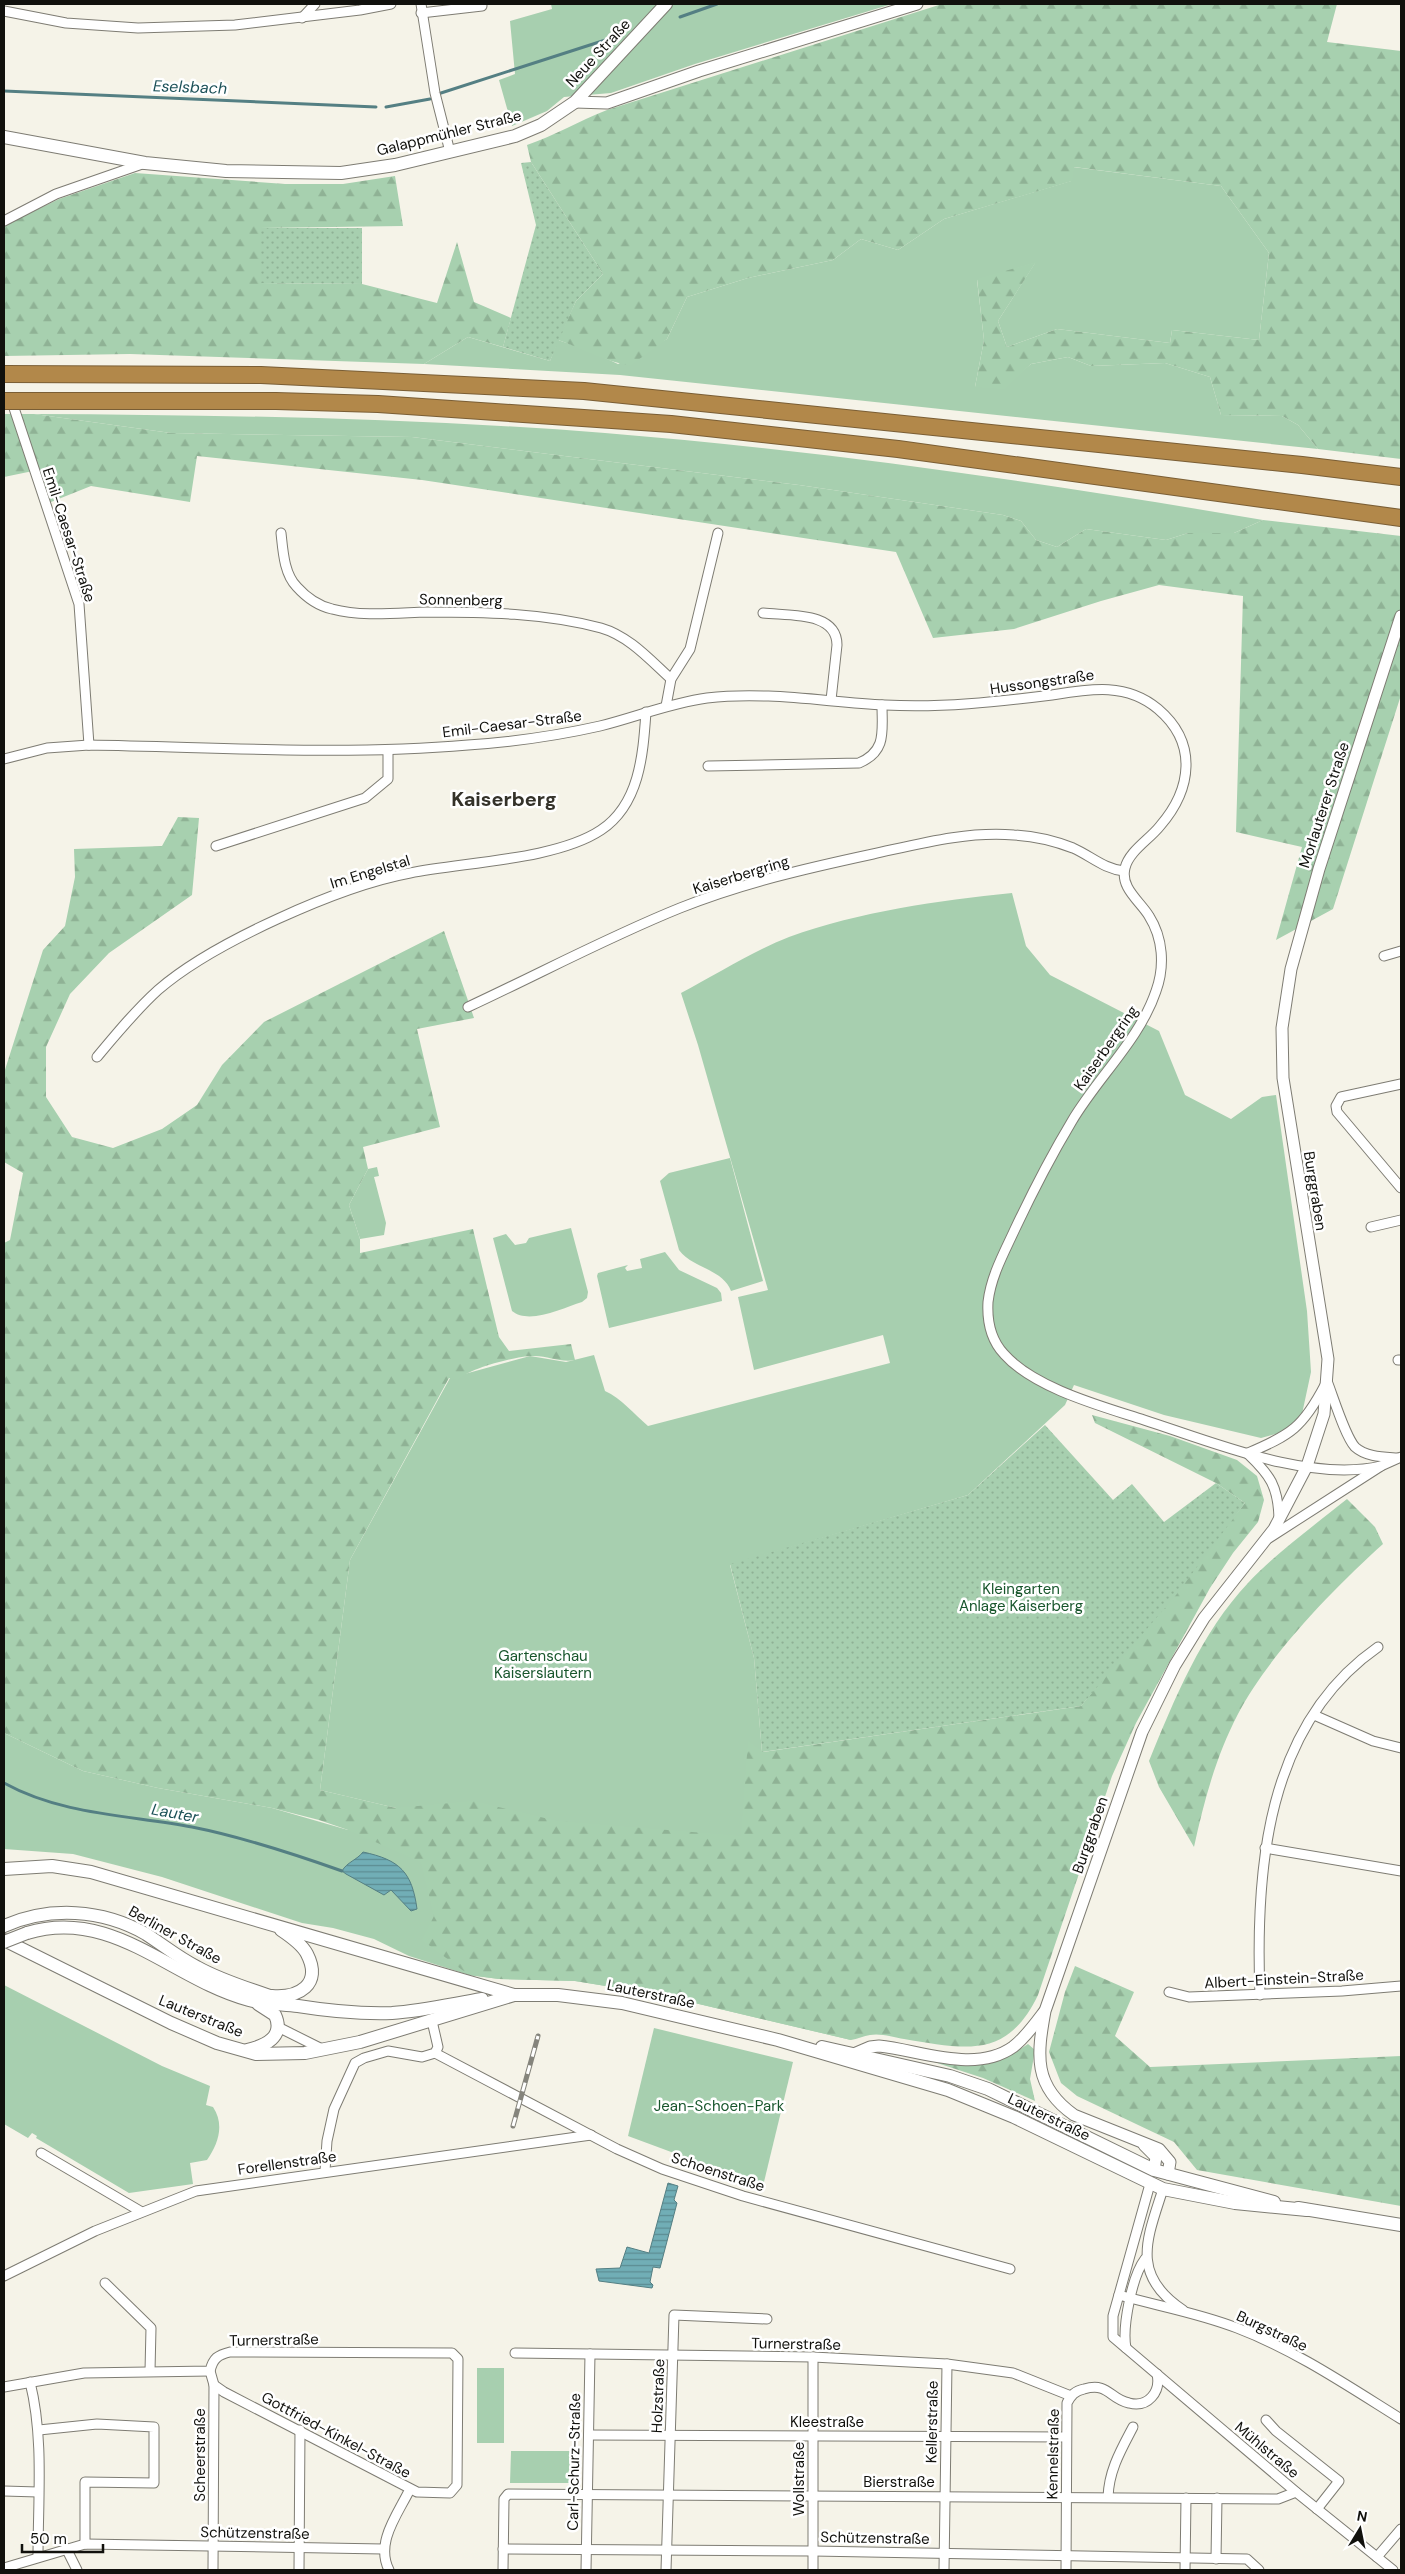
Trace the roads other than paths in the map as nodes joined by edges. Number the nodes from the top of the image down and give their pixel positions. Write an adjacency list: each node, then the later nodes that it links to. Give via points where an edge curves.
1 (315, 4): 8 (street)
2 (392, 4): 8 (street)
3 (666, 4): 9 (main road, Neue Straße)
4 (917, 4): 9 (street, via 607,103)
5 (482, 6): 6 (street)
6 (421, 8): 11 (street, via 435,93)
7 (4, 11): 8 (street, via 66,23 138,28 235,25)
8 (302, 18)
9 (574, 102): 11 (main road, Galappmühler Straße, via 541,125 516,136)
10 (7, 138): 12 (main road, Galappmühler Straße)
11 (450, 152): 12 (main road, Galappmühler Straße, via 396,165 341,173 272,173)
12 (145, 163): 13 (street, Galappmühler Straße, via 56,194)
13 (4, 221)
14 (4, 374): 16 (highway, via 261,375 584,391)
15 (7, 399): 17 (highway, bridge, via 341,403 671,424 898,449); 28 (street, Emil-Caesar-Straße, via 79,604)
16 (1401, 478)
17 (1401, 518)
18 (718, 533): 22 (street, via 690,649)
19 (281, 534): 22 (street, Sonnenberg, via 286,567 296,586 315,602 331,609 523,615 567,621 603,629 633,644)
20 (763, 613): 24 (street, via 822,620 833,627 837,645)
21 (1401, 616): 38 (street, Morlauterer Straße, via 1319,869 1291,968)
22 (671, 679): 26 (street)
23 (701, 699): 24 (street, Hussongstraße, via 781,695); 26 (street, Emil-Caesar-Straße)
24 (831, 700): 25 (street, Hussongstraße)
25 (882, 705): 32 (street, via 882,739 878,750 859,764); 35 (street, Hussongstraße, via 988,704 1104,688 1141,698 1161,710 1183,744 1185,784 1177,805 1130,858)
26 (666, 706): 27 (street, Emil-Caesar-Straße)
27 (646, 712): 29 (street, Emil-Caesar-Straße, via 556,735); 40 (street, Im Engelstal, via 639,771 631,797 602,830 581,841 551,850 409,873 309,906 225,946 189,968 132,1015)
28 (89, 745): 29 (street, Emil-Caesar-Straße); 30 (street, Emil-Caesar-Straße, via 47,748)
29 (388, 750): 34 (street, via 388,779 365,798)
30 (20, 756): 31 (street, Emil-Caesar-Straße); 33 (street, Emil-Caesar-Straße)
31 (4, 759)
32 (708, 766)
33 (4, 768)
34 (216, 846)
35 (1124, 871): 39 (street, Kaiserbergring, via 1102,865 1073,848 1016,835 988,834 919,844 827,864 714,896 597,945); 46 (street, Kaiserbergring, via 1128,888 1152,919 1157,933 1162,948 1161,978 1148,1012 1073,1119 1030,1196 996,1269 988,1305 993,1340 1006,1357 1048,1384 1100,1405)
36 (1401, 951): 37 (street)
37 (1384, 956)
38 (1285, 1006): 45 (street, Burggraben, via 1283,1078 1328,1359)
39 (468, 1007)
40 (97, 1057)
41 (1401, 1084): 42 (street, via 1341,1097 1337,1101 1337,1112)
42 (1401, 1188)
43 (1401, 1220): 44 (street)
44 (1372, 1227)
45 (1327, 1381): 46 (street, via 1312,1409 1291,1433); 47 (street, Burggraben, via 1355,1447 1369,1455); 48 (street, Burggraben, via 1324,1414)
46 (1248, 1454): 48 (street, Kaiserbergring); 50 (street, via 1274,1483 1279,1501)
47 (1400, 1458): 49 (street)
48 (1306, 1466): 49 (street, Kaiserbergring, via 1352,1471); 50 (street, Burggraben)
49 (1381, 1466): 51 (street)
50 (1279, 1520): 51 (street, Burggraben)
51 (1263, 1542): 68 (street, Burggraben, via 1204,1618 1175,1666 1142,1732)
52 (1378, 1647): 53 (street, via 1354,1664 1336,1683)
53 (1314, 1715): 54 (street, via 1373,1741); 55 (street, via 1295,1747 1280,1787 1271,1813)
54 (1401, 1748)
55 (1265, 1848): 57 (street); 64 (street, via 1259,1935)
56 (4, 1869): 59 (main road, Lauterstraße, via 52,1866 91,1872)
57 (1401, 1871)
58 (9, 1924): 65 (main road, Berliner Straße, via 56,1912 114,1920 145,1934 205,1972)
59 (277, 1927): 63 (main road, Lauterstraße); 65 (main road, via 303,1949 310,1961 311,1974 305,1988 298,1994)
60 (4, 1941): 66 (main road, Berliner Straße, bridge, via 58,1927 107,1933 188,1976); 73 (main road, Lauterstraße, via 171,2023)
61 (1401, 1986): 64 (street, Albert-Einstein-Straße)
62 (1169, 1992): 64 (street, Albert-Einstein-Straße, via 1189,1997)
63 (514, 1995): 67 (main road, Berliner Straße, via 395,2012 347,2013); 69 (main road, Lauterstraße); 71 (main road, Lauterstraße, via 603,1999)
64 (1260, 1995)
65 (269, 1996): 67 (main road, Berliner Straße)
66 (252, 2001): 67 (main road, Berliner Straße); 70 (main road, via 270,2010 278,2021)
67 (299, 2007)
68 (1045, 2011): 75 (street, via 1013,2047 990,2057 959,2059 879,2046); 77 (street, Burggraben, via 1038,2063 1052,2094 1074,2115)
69 (432, 2021): 72 (main road, Lauterstraße); 74 (street, via 438,2047)
70 (278, 2027): 72 (street); 73 (main road, via 273,2039 265,2045)
71 (778, 2040): 75 (main road, Lauterstraße); 82 (main road, Lauterstraße, via 982,2103)
72 (323, 2050): 73 (main road, Lauterstraße, via 274,2055)
73 (242, 2051)
74 (435, 2053): 76 (street, Schoenstraße); 80 (street, via 422,2057 388,2051 355,2063 334,2109)
75 (856, 2053): 79 (main road, Lauterstraße, via 950,2076 988,2089)
76 (591, 2135): 80 (street, Forellenstraße); 88 (street, Schoenstraße, via 662,2169 743,2196)
77 (1139, 2141): 79 (street, Burggraben, via 1156,2157); 81 (street, Burggraben, via 1164,2152 1170,2162)
78 (40, 2153): 85 (street)
79 (1154, 2170): 81 (main road, Lauterstraße); 82 (main road)
80 (325, 2171): 85 (street, Forellenstraße, via 202,2190)
81 (1168, 2174): 83 (main road); 84 (main road, Lauterstraße)
82 (1150, 2184): 83 (main road, Lauterstraße); 91 (street, Mühlstraße)
83 (1163, 2189): 84 (main road, Lauterstraße, via 1252,2206); 87 (street)
84 (1307, 2210): 86 (main road, Lauterstraße)
85 (140, 2211): 89 (street, Forellenstraße)
86 (1401, 2225)
87 (1145, 2259): 92 (street, via 1140,2266); 93 (street, via 1149,2275 1159,2290)
88 (1010, 2269)
89 (4, 2276)
90 (105, 2283): 101 (street, via 150,2328)
91 (1119, 2295): 92 (street, Burgstraße); 95 (street, Mühlstraße, via 1111,2326 1113,2337)
92 (1132, 2299): 93 (street, Burgstraße); 95 (street, via 1124,2326)
93 (1189, 2314): 108 (street, Burgstraße, via 1236,2328 1273,2344)
94 (768, 2319): 98 (street, Holzstraße, via 674,2315)
95 (1126, 2348): 103 (street, Mühlstraße)
96 (515, 2353): 97 (street, Turnerstraße)
97 (590, 2354): 98 (street, Turnerstraße); 113 (street, Carl-Schurz-Straße)
98 (673, 2356): 99 (street, Turnerstraße); 115 (street, Holzstraße)
99 (813, 2357): 100 (street, Turnerstraße); 114 (street, Wollstraße)
100 (947, 2364): 107 (street, Turnerstraße, via 1013,2373); 116 (street, Kellerstraße)
101 (150, 2371): 102 (street); 104 (street, via 84,2373)
102 (210, 2371): 105 (street, Scheerstraße); 122 (street, Turnerstraße, via 212,2362 219,2355 230,2352 452,2353 458,2359 457,2485)
103 (1157, 2374): 107 (street, Kennelstraße, via 1156,2394 1136,2404 1092,2386); 121 (street, Mühlstraße)
104 (30, 2382): 106 (street); 111 (street)
105 (214, 2385): 112 (street, Gottfried-Kinkel-Straße); 134 (street, Scheerstraße)
106 (4, 2387)
107 (1071, 2396): 117 (street, Kennelstraße, via 1065,2412)
108 (1401, 2419)
109 (1266, 2420): 131 (street, via 1339,2481)
110 (1133, 2427): 128 (street, via 1117,2457)
111 (39, 2430): 120 (street); 133 (street, via 97,2424 154,2427 154,2483 85,2482)
112 (300, 2430): 118 (street, Gottfried-Kinkel-Straße); 136 (street)
113 (588, 2435): 115 (street, Kleestraße); 124 (street, Carl-Schurz-Straße)
114 (812, 2435): 115 (street, Kleestraße); 116 (street, Kleestraße); 125 (street, Wollstraße)
115 (671, 2436): 123 (street, Holzstraße)
116 (946, 2436): 117 (street, Kleestraße); 126 (street, Kellerstraße)
117 (1065, 2437): 127 (street, Kennelstraße)
118 (410, 2489): 122 (street, Gottfried-Kinkel-Straße); 137 (street, via 387,2534)
119 (4, 2491): 120 (street)
120 (38, 2492): 144 (street)
121 (1296, 2492): 130 (street, Bierstraße, via 1278,2499); 131 (street, Mühlstraße)
122 (450, 2493)
123 (668, 2494): 124 (street, Bierstraße); 125 (street, Bierstraße); 140 (street, Holzstraße)
124 (587, 2495): 138 (street, Bierstraße, via 508,2494 504,2499); 139 (street, Carl-Schurz-Straße)
125 (813, 2495): 126 (street, Bierstraße); 141 (street, Wollstraße)
126 (945, 2496): 127 (street, Bierstraße); 142 (street, Kellerstraße)
127 (1066, 2496): 128 (street, Bierstraße); 143 (street, Kennelstraße)
128 (1108, 2497): 129 (street, Bierstraße)
129 (1186, 2498): 130 (street, Bierstraße); 146 (street)
130 (1217, 2498): 147 (street)
131 (1317, 2510): 145 (street, Mühlstraße)
132 (1401, 2528): 145 (street)
133 (85, 2544): 134 (street, Schützenstraße); 135 (street, Schützenstraße)
134 (213, 2546): 136 (street, Schützenstraße); 150 (street, Scheerstraße)
135 (66, 2548): 144 (street, Schützenstraße); 149 (street)
136 (300, 2548): 137 (street, Schützenstraße); 151 (street)
137 (383, 2549): 152 (street)
138 (503, 2549): 139 (street, Schützenstraße); 153 (street)
139 (587, 2549): 140 (street, Schützenstraße); 154 (street, Carl-Schurz-Straße)
140 (667, 2550): 141 (street, Schützenstraße); 155 (street, Holzstraße)
141 (813, 2551): 142 (street, Schützenstraße); 156 (street, Wollstraße)
142 (944, 2553): 143 (street, Schützenstraße); 157 (street, Kellerstraße)
143 (1066, 2556): 146 (street, Schützenstraße); 158 (street, Kennelstraße)
144 (38, 2557): 148 (street, Schützenstraße)
145 (1377, 2557): 161 (street, Mühlstraße)
146 (1185, 2558): 147 (street, Schützenstraße); 159 (street)
147 (1216, 2559): 160 (street, Schützenstraße, via 1247,2559)
148 (4, 2568)
149 (77, 2570)
150 (212, 2570)
151 (299, 2570)
152 (389, 2570)
153 (503, 2570)
154 (586, 2570)
155 (666, 2570)
156 (813, 2570)
157 (944, 2570)
158 (1066, 2570)
159 (1185, 2570)
160 (1259, 2570)
161 (1393, 2570)

